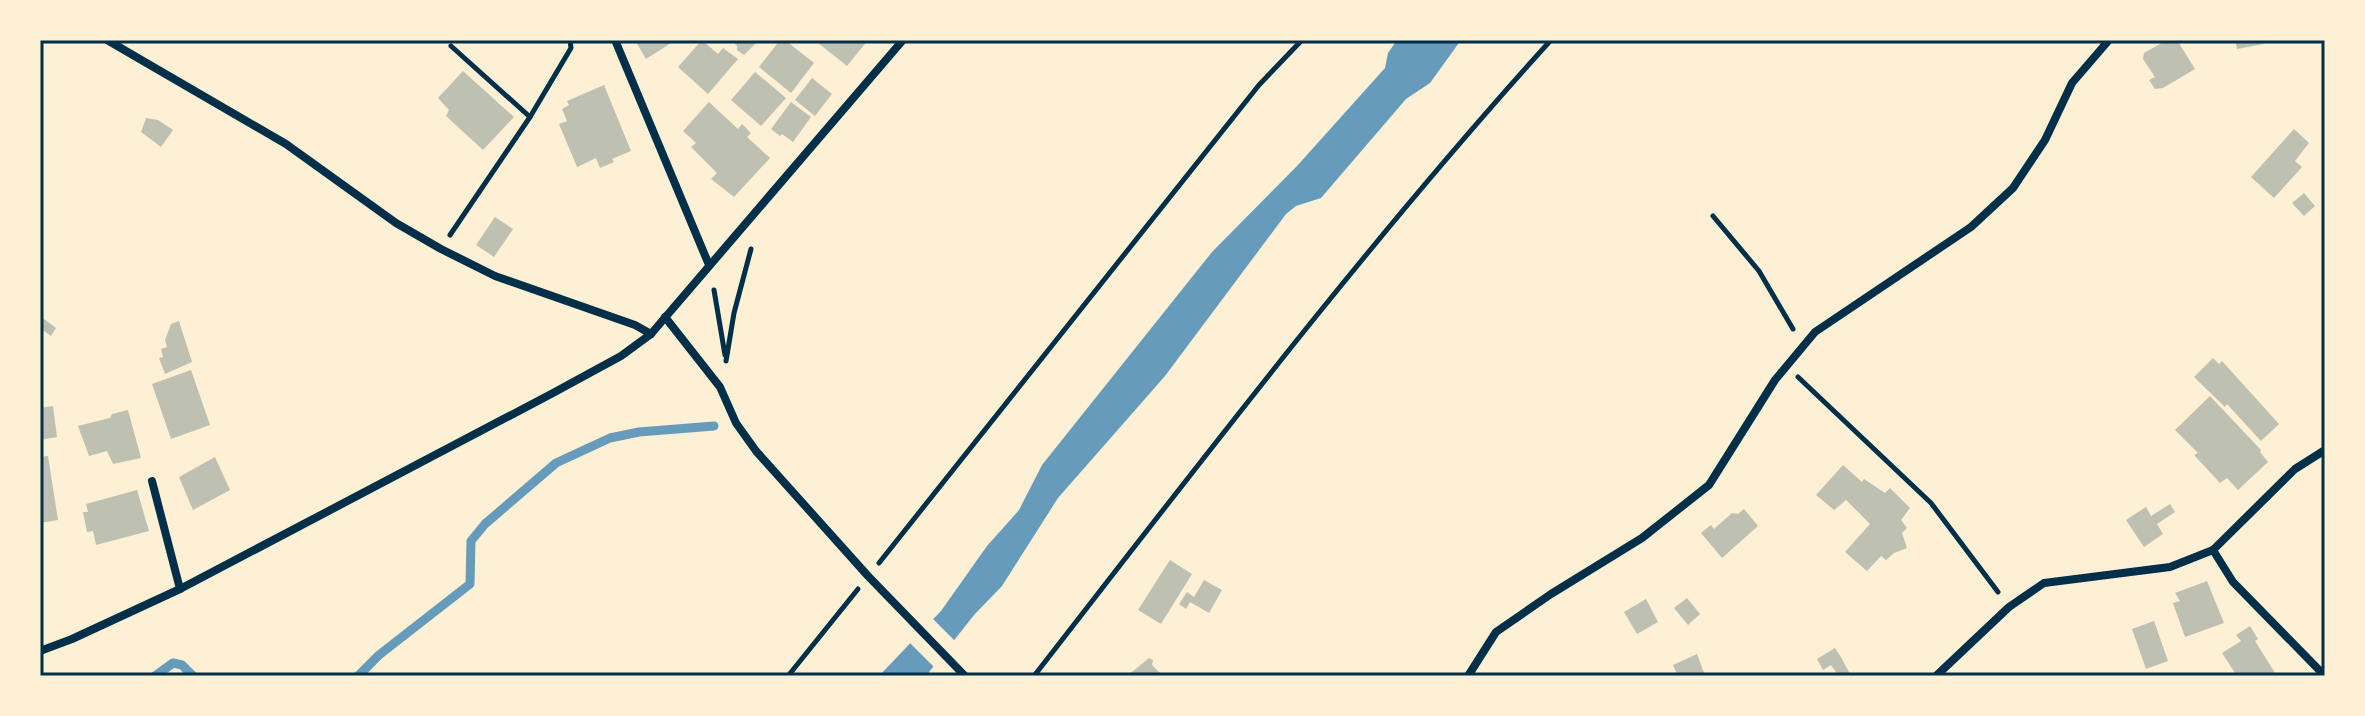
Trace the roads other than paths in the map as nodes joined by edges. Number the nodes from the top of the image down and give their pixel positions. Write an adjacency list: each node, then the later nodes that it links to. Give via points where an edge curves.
1 (107, 40): 7 (street, via 286,144 441,249 495,276)
2 (615, 40): 5 (street)
3 (903, 40): 5 (street)
4 (2109, 40): 14 (street, via 2072,83 2045,140 2013,188 1971,227 1815,332 1775,380 1709,485 1642,538 1496,632)
5 (709, 265): 6 (street)
6 (665, 317): 7 (street); 13 (street, via 720,387 756,451)
7 (651, 334): 11 (street, via 553,393)
8 (2325, 450): 10 (street, via 2295,469)
9 (152, 481): 11 (street)
10 (2213, 550): 15 (street, via 2170,567 2044,583 2009,607); 16 (street, via 2233,582)
11 (180, 589): 12 (street)
12 (40, 651)
13 (965, 676)
14 (1468, 676)
15 (1936, 676)
16 (2325, 676)

